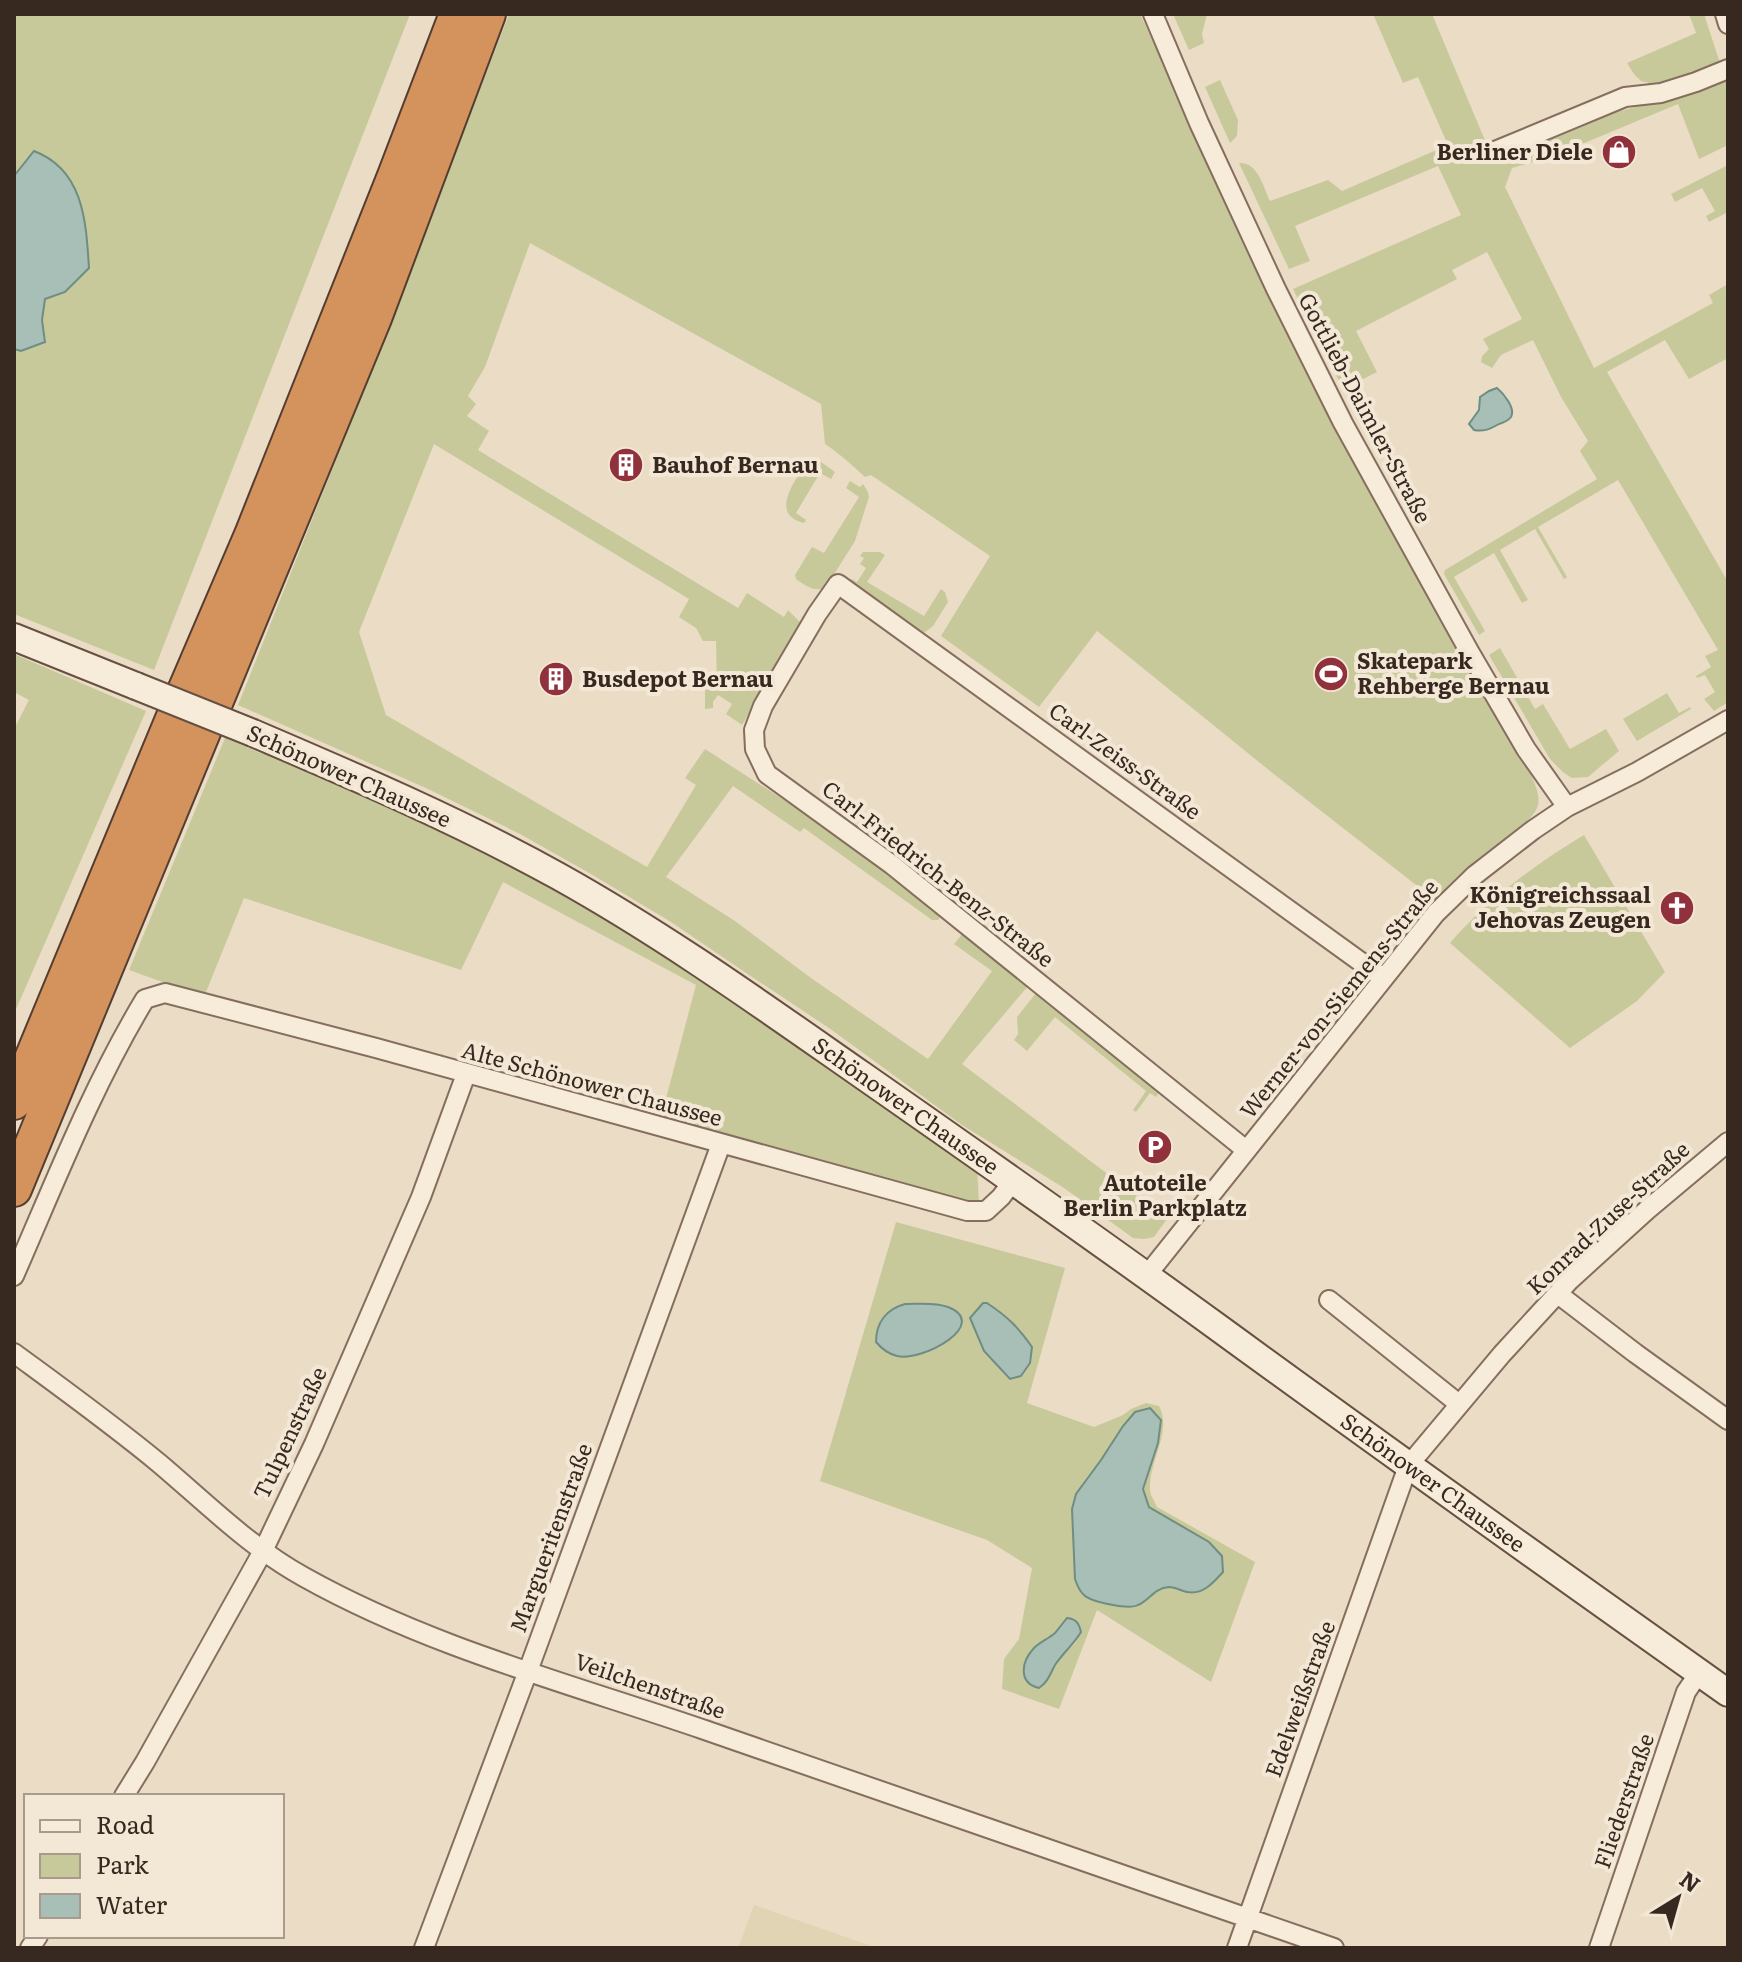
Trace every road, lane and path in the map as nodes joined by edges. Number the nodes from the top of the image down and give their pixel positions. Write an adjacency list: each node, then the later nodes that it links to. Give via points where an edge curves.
1 (457, 14): 14 (highway, via 252,535)
2 (488, 14): 19 (highway, via 374,318)
3 (1153, 14): 11 (street, Gottlieb-Daimler-Straße, via 1274,286 1343,423 1526,749)
4 (1725, 14): 5 (street)
5 (1728, 24)
6 (1728, 69): 7 (street, via 1661,93 1625,97)
7 (1495, 151)
8 (838, 584): 12 (street, Carl-Zeiss-Straße); 17 (street, Carl-Friedrich-Benz-Straße, via 763,706 754,730 755,749 767,774 891,864)
9 (14, 637): 18 (main road, Schönower Chaussee, bridge, via 368,782 559,877 731,984)
10 (1728, 720): 11 (street, Werner-von-Siemens-Straße)
11 (1567, 807): 12 (street, Werner-von-Siemens-Straße, via 1475,875)
12 (1383, 978): 17 (street, Werner-von-Siemens-Straße)
13 (466, 1074): 16 (street, Alte Schönower Chaussee); 21 (street, Alte Schönower Chaussee, via 165,993 145,999 96,1090); 28 (street, Tulpenstraße, via 421,1197)
14 (14, 1102)
15 (1728, 1142): 22 (street, Konrad-Zuse-Straße)
16 (721, 1144): 18 (street, Alte Schönower Chaussee, via 967,1211 986,1211); 29 (street, Margueritenstraße)
17 (1246, 1150): 20 (street, Werner-von-Siemens-Straße)
18 (1014, 1180): 20 (main road, Schönower Chaussee)
19 (14, 1189)
20 (1147, 1275): 27 (main road, Schönower Chaussee)
21 (14, 1276)
22 (1558, 1294): 25 (street, Konrad-Zuse-Straße); 26 (street)
23 (1329, 1300): 25 (street)
24 (14, 1353): 28 (street, Veilchenstraße, via 114,1426)
25 (1459, 1404): 27 (street, Konrad-Zuse-Straße)
26 (1727, 1415)
27 (1408, 1466): 30 (main road, Schönower Chaussee); 33 (street, Edelweißstraße)
28 (263, 1551): 29 (street, Veilchenstraße, via 376,1614); 32 (street, Tulpenstraße)
29 (528, 1671): 33 (street, Veilchenstraße); 34 (street, Margueritenstraße)
30 (1699, 1673): 31 (main road, Schönower Chaussee); 37 (street, Fliederstraße, via 1686,1692)
31 (1728, 1693)
32 (125, 1794)
33 (1247, 1918): 35 (street, Edelweißstraße); 36 (street, Veilchenstraße)
34 (424, 1948)
35 (1237, 1948)
36 (1334, 1948)
37 (1599, 1948)

